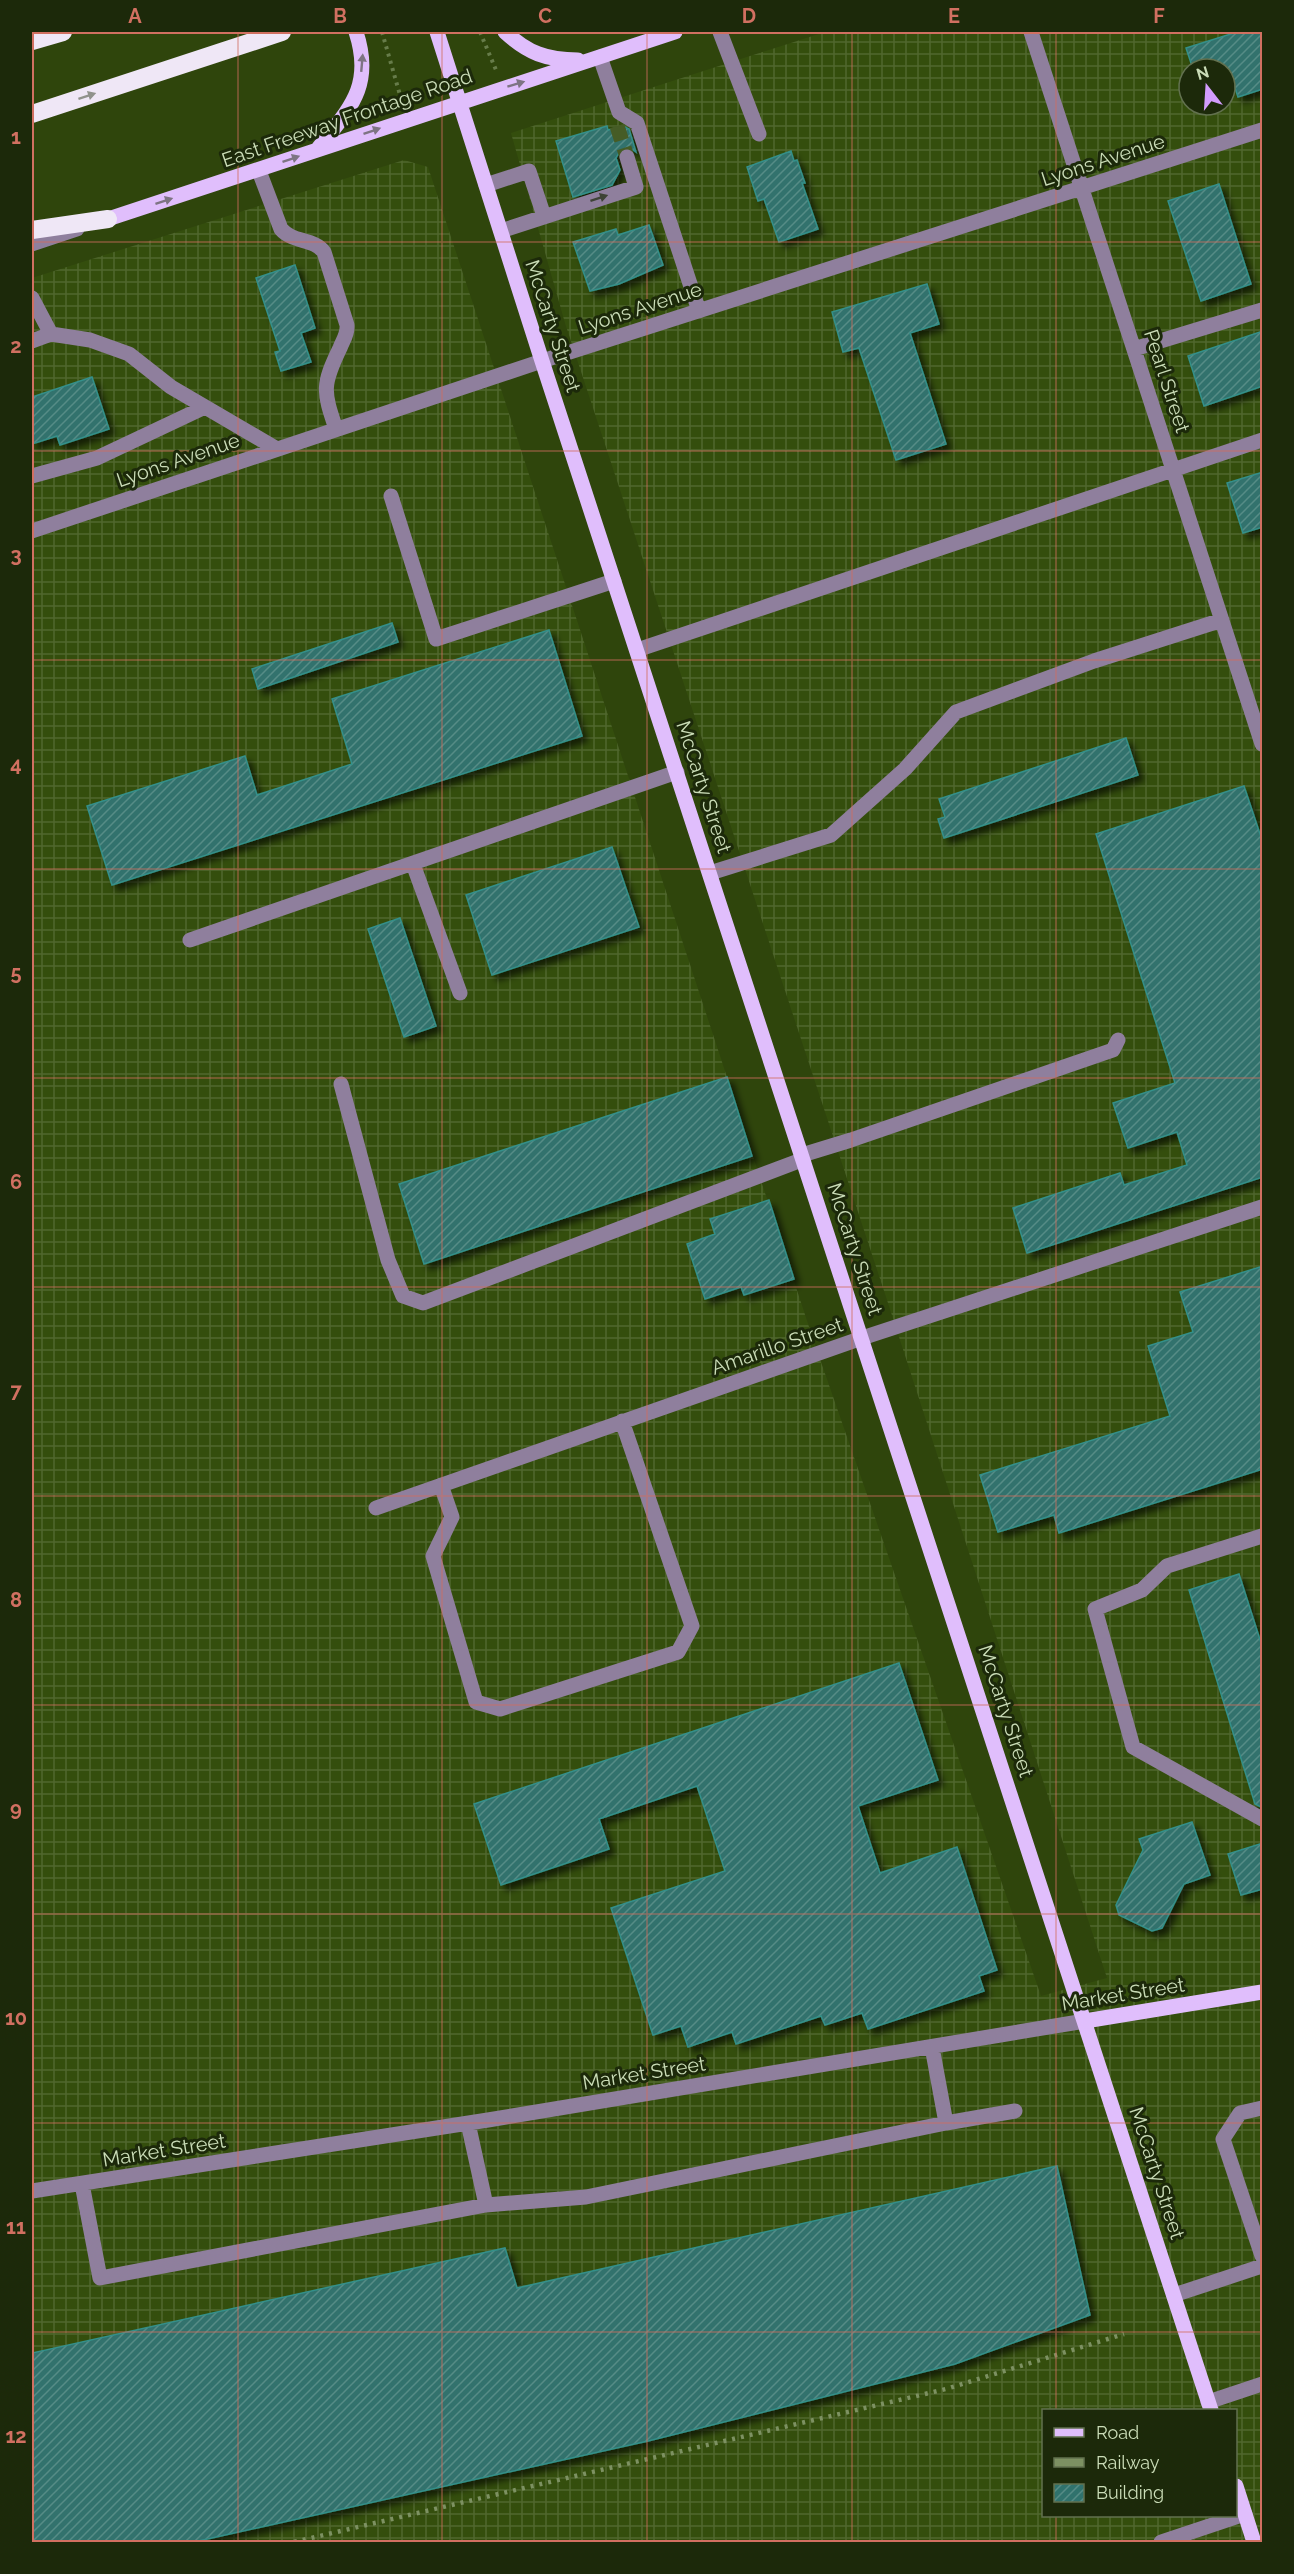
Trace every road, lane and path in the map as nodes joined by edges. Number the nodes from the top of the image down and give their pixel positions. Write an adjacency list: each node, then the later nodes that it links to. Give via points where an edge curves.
1 (63, 32): 11 (highway)
2 (282, 32): 16 (highway, one-way to 2)
3 (356, 32): 19 (main road, one-way to 3, via 360,89 363,53)
4 (382, 32): 15 (path)
5 (437, 32): 14 (main road, McCarty Street)
6 (480, 32): 13 (path)
7 (505, 32): 12 (main road, via 536,55 560,60)
8 (675, 32): 12 (main road, East Freeway Frontage Road)
9 (720, 32): 18 (street)
10 (1031, 32): 25 (street, Pearl Street)
11 (32, 41)
12 (597, 58): 14 (main road, East Freeway Frontage Road, one-way to 12); 22 (street, via 618,119 637,123)
13 (496, 70)
14 (460, 101): 19 (main road, East Freeway Frontage Road, one-way to 14); 23 (main road, McCarty Street)
15 (402, 102)
16 (32, 114)
17 (1263, 130): 25 (street, Lyons Avenue)
18 (759, 134)
19 (317, 150): 21 (main road, East Freeway Frontage Road, one-way to 19)
20 (627, 156): 24 (street)
21 (259, 171): 27 (main road, East Freeway Frontage Road, one-way to 21); 39 (street, via 286,236 315,244 324,252 347,326 326,377 325,389)
22 (656, 180): 24 (street); 33 (street)
23 (486, 185): 26 (street, via 529,171); 29 (main road, McCarty Street)
24 (636, 187): 26 (street, one-way to 24)
25 (1083, 189): 33 (street, Lyons Avenue); 36 (street, Pearl Street)
26 (544, 216): 29 (street)
27 (108, 219): 28 (highway); 30 (street, East Freeway Frontage Road)
28 (32, 230)
29 (501, 231): 37 (main road, McCarty Street)
30 (32, 244)
31 (32, 298): 34 (street)
32 (1263, 310): 36 (street)
33 (699, 311): 37 (street, Lyons Avenue)
34 (51, 334): 35 (street); 38 (street, via 90,340 129,354 171,387)
35 (32, 341)
36 (1134, 349): 42 (street, Pearl Street)
37 (542, 361): 39 (street, Lyons Avenue); 46 (main road, McCarty Street)
38 (205, 407): 41 (street); 43 (street, via 97,458)
39 (336, 429): 41 (street, Lyons Avenue)
40 (1263, 440): 42 (street)
41 (277, 449): 45 (street, Lyons Avenue)
42 (1174, 471): 47 (street, Pearl Street); 48 (street)
43 (32, 476)
44 (391, 495): 46 (street, via 436,639)
45 (32, 531)
46 (614, 581): 48 (main road, McCarty Street)
47 (1222, 620): 49 (street, Pearl Street); 52 (street, via 1094,661 956,712 905,769 831,835)
48 (637, 650): 50 (main road, McCarty Street)
49 (1263, 744)
50 (677, 772): 51 (street); 52 (main road, McCarty Street)
51 (413, 864): 53 (street); 54 (street)
52 (710, 873): 57 (main road, McCarty Street)
53 (190, 940)
54 (459, 993)
55 (1118, 1040): 57 (street, via 1113,1050)
56 (340, 1084): 57 (street, via 387,1260 403,1296 423,1303)
57 (803, 1157): 59 (main road, McCarty Street)
58 (1263, 1208): 59 (street, Amarillo Street)
59 (862, 1338): 60 (street, Amarillo Street); 66 (main road, McCarty Street)
60 (622, 1421): 61 (street, Amarillo Street); 61 (street, via 692,1626 678,1652 500,1709 476,1702 433,1556 453,1516)
61 (441, 1485): 62 (street, Amarillo Street)
62 (376, 1508)
63 (1263, 1536): 64 (street, via 1167,1566 1142,1590 1095,1609 1133,1747)
64 (1263, 1818)
65 (1263, 1992): 66 (main road, Market Street)
66 (1085, 2021): 67 (street, Market Street); 77 (main road, McCarty Street)
67 (932, 2047): 70 (street, Market Street); 71 (street)
68 (1263, 2108): 75 (street, via 1240,2113 1223,2139)
69 (1015, 2111): 71 (street)
70 (468, 2123): 72 (street, Market Street); 74 (street)
71 (946, 2123): 74 (street, via 586,2197)
72 (82, 2184): 73 (street, Market Street); 74 (street, via 100,2278)
73 (32, 2192)
74 (486, 2205)
75 (1263, 2256)
76 (1263, 2266): 77 (street)
77 (1174, 2295): 79 (main road, McCarty Street)
78 (1263, 2384): 79 (street)
79 (1210, 2406)
80 (1237, 2489): 81 (main road)
81 (1245, 2514): 83 (street); 85 (main road)
82 (1236, 2517): 84 (street)
83 (1237, 2517)
84 (1161, 2542)
85 (1254, 2542)

